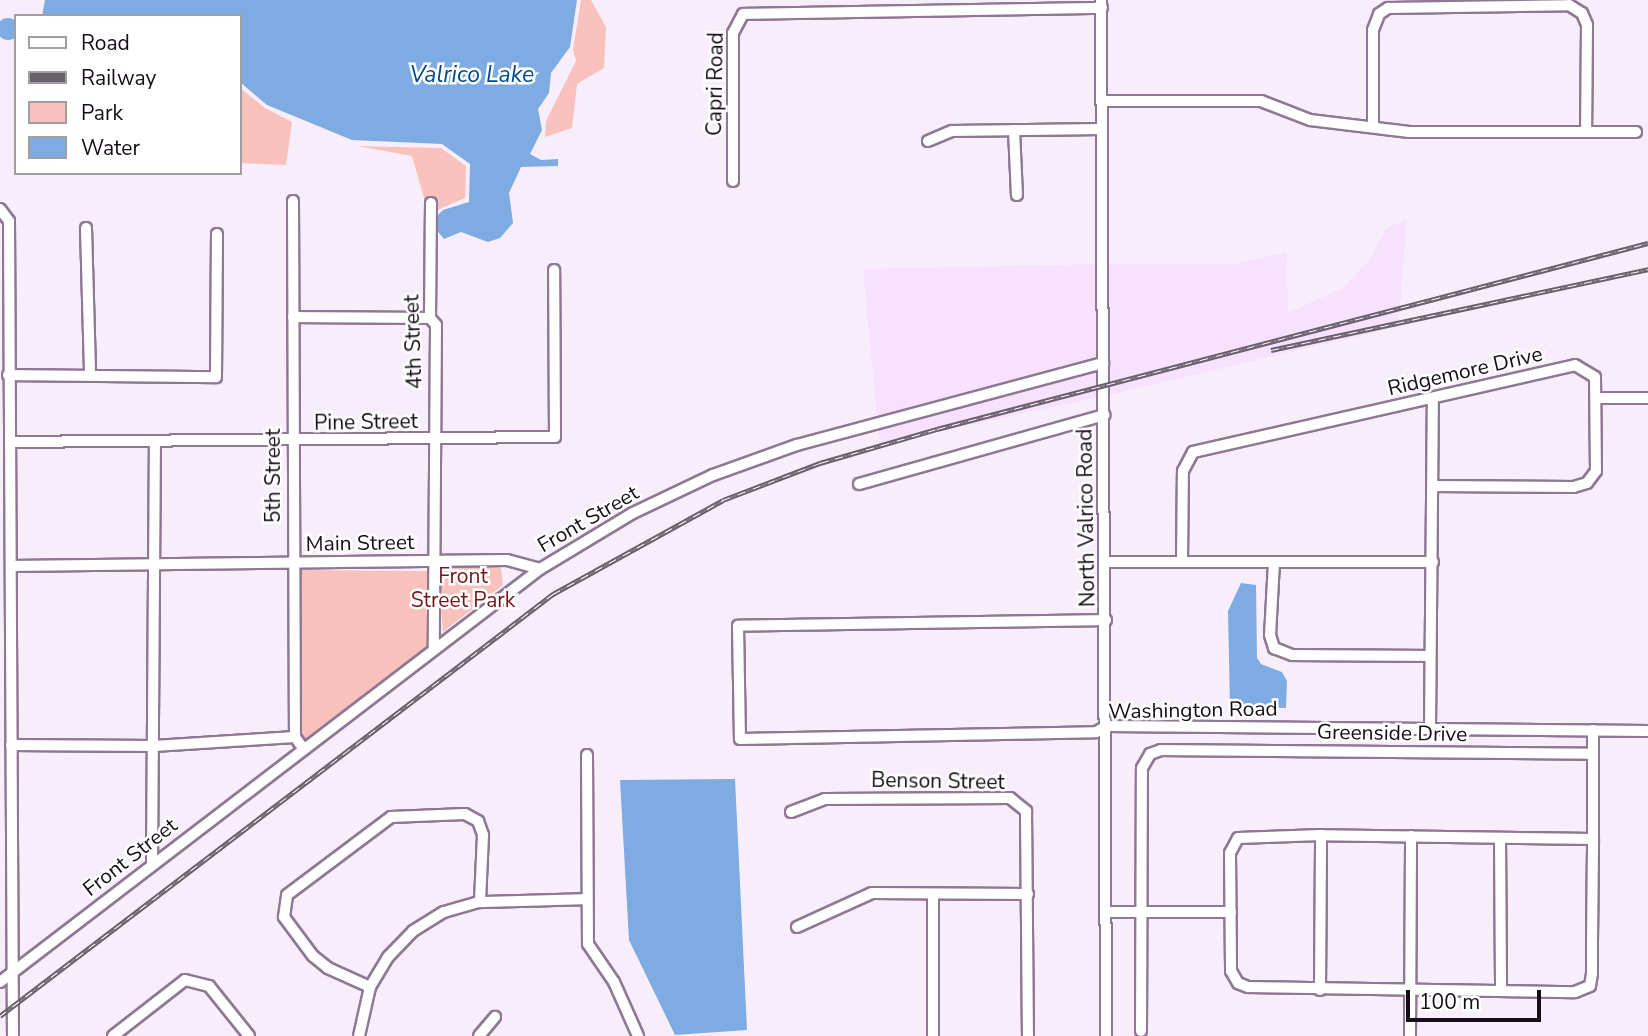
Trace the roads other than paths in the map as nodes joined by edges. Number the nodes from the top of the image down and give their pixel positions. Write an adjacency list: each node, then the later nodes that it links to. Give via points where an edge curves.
1 (1101, 4): 2 (street, North Valrico Road); 9 (street, Capri Road, via 743,14 733,33)
2 (1102, 101): 3 (street, via 1261,101 1310,120); 4 (street, North Valrico Road)
3 (1373, 126): 6 (street, via 1409,132); 6 (street, via 1373,30 1379,14 1388,8 1569,5 1582,13 1587,26)
4 (1102, 129): 5 (street); 19 (street, North Valrico Road)
5 (1014, 130): 8 (street, via 952,131); 10 (street)
6 (1586, 132): 7 (street)
7 (1636, 132)
8 (928, 141)
9 (733, 181)
10 (1017, 195)
11 (292, 201): 17 (street, 5th Street)
12 (431, 203): 18 (street, 4th Street)
13 (0, 209): 21 (street, via 9,221)
14 (86, 228): 20 (street)
15 (217, 234): 20 (street, via 216,377)
16 (554, 270): 26 (street, Pine Street, via 555,437)
17 (293, 317): 18 (street); 29 (street, 5th Street)
18 (430, 318): 26 (street, 4th Street, via 436,324)
19 (1103, 362): 25 (street, North Valrico Road); 40 (street, Front Street, via 832,435 713,475 633,513)
20 (90, 373): 21 (street)
21 (8, 375): 27 (street)
22 (1433, 398): 23 (street, Ridgemore Drive, via 1575,365 1595,377); 31 (street); 33 (street, Ridgemore Drive, via 1193,452 1183,471)
23 (1596, 398): 24 (street); 31 (street, Ridgemore Drive, via 1596,471 1587,483 1574,487)
24 (1648, 398)
25 (1104, 415): 30 (street); 35 (street, North Valrico Road)
26 (434, 439): 29 (street, Pine Street); 34 (street, 4th Street)
27 (10, 442): 28 (street, Pine Street); 32 (street)
28 (155, 443): 29 (street, Pine Street); 39 (street)
29 (291, 443): 38 (street, 5th Street)
30 (859, 484)
31 (1433, 486): 37 (street)
32 (7, 560): 39 (street, Main Street); 49 (street)
33 (1182, 561): 35 (street); 36 (street)
34 (433, 562): 38 (street, Main Street); 40 (street, Main Street, via 507,560); 42 (street, 4th Street)
35 (1106, 562): 41 (street, North Valrico Road)
36 (1274, 562): 37 (street); 43 (street, via 1270,635 1274,648 1292,655)
37 (1433, 562): 43 (street)
38 (293, 564): 39 (street, Main Street); 48 (street, 5th Street)
39 (153, 565): 50 (street)
40 (540, 569): 42 (street, Front Street)
41 (1106, 620): 44 (street, North Valrico Road); 44 (street, Washington Road, via 738,626 740,739 1096,733)
42 (434, 649): 51 (street, Front Street)
43 (1430, 656): 45 (street)
44 (1107, 726): 45 (street, Washington Road); 65 (street, North Valrico Road)
45 (1430, 728): 46 (street, Washington Road)
46 (1593, 730): 47 (street, Washington Road); 52 (street)
47 (1648, 731)
48 (295, 737): 50 (street); 51 (street)
49 (11, 745): 50 (street); 68 (street)
50 (154, 746): 59 (street)
51 (303, 748): 59 (street, Front Street)
52 (1593, 754): 58 (street); 64 (street, Greenside Drive, via 1161,750 1150,754 1142,768)
53 (587, 755): 62 (street)
54 (791, 812): 61 (street, Benson Street, via 825,799 1010,798 1026,811)
55 (1321, 835): 56 (street); 66 (street, via 1238,838 1230,853); 71 (street)
56 (1411, 836): 57 (street); 72 (street)
57 (1500, 838): 58 (street); 73 (street)
58 (1592, 839): 73 (street, via 1590,986 1575,992)
59 (152, 863): 68 (street, Front Street)
60 (933, 894): 61 (street); 67 (street, via 872,893); 82 (street)
61 (1028, 894): 83 (street, Benson Street)
62 (586, 899): 63 (street); 81 (street, via 588,944 614,982)
63 (480, 902): 70 (street, via 444,912 413,931 387,957); 70 (street, via 483,835 478,821 465,814 391,817 287,895 284,917 313,956)
64 (1141, 911): 65 (street); 66 (street); 75 (street)
65 (1107, 912): 84 (street, North Valrico Road)
66 (1231, 912): 71 (street, via 1231,971 1238,983)
67 (797, 927)
68 (12, 973): 69 (street, Front Street); 76 (street)
69 (0, 982)
70 (370, 987): 79 (street)
71 (1320, 990): 72 (street)
72 (1409, 991): 73 (street); 85 (street)
73 (1501, 991)
74 (495, 1017): 80 (street)
75 (1141, 1031)
76 (13, 1036)
77 (113, 1036): 78 (street, via 186,980 209,986)
78 (249, 1036)
79 (359, 1036)
80 (479, 1036)
81 (638, 1036)
82 (933, 1036)
83 (1028, 1036)
84 (1106, 1036)
85 (1410, 1036)

